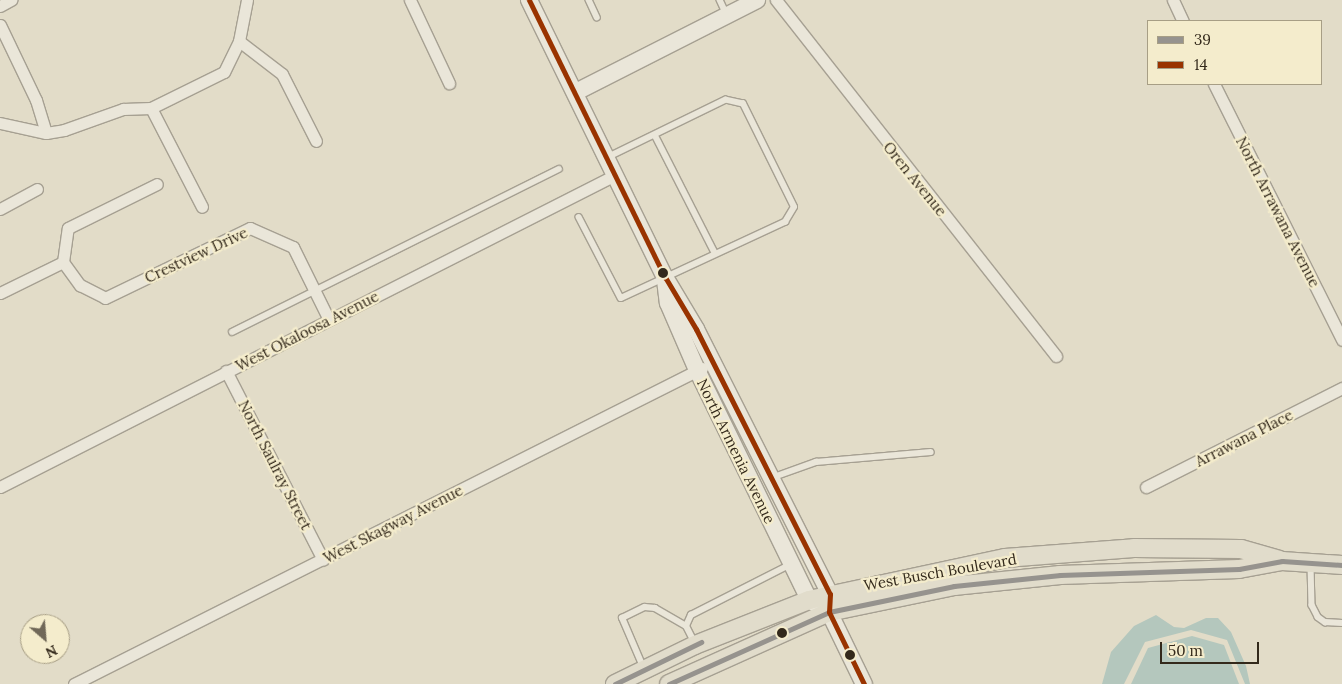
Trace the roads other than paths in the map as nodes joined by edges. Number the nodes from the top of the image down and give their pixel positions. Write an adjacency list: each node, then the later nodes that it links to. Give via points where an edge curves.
1 (11, 0): 9 (street)
2 (247, 0): 14 (street)
3 (410, 0): 15 (street)
4 (529, 0): 17 (main road, North Armenia Avenue)
5 (589, 0): 11 (lane)
6 (757, 0): 10 (main road)
7 (776, 0): 39 (street, Oren Avenue)
8 (1173, 0): 12 (street)
9 (0, 6)
10 (724, 7): 17 (main road)
11 (597, 17)
12 (1183, 20)
13 (0, 25): 20 (street, via 36,100)
14 (240, 41): 18 (street, via 224,72); 22 (street, via 282,74)
15 (449, 83)
16 (1214, 85): 38 (street, North Arrawana Avenue)
17 (576, 92): 23 (main road, North Armenia Avenue)
18 (151, 108): 20 (street, via 123,109); 28 (street)
19 (0, 123): 20 (street)
20 (46, 133)
21 (655, 135): 23 (lane); 31 (lane); 31 (lane, via 726,100 743,104 754,125 794,206 785,222)
22 (316, 141)
23 (607, 158): 25 (main road, North Armenia Avenue)
24 (559, 169): 34 (lane)
25 (615, 175): 33 (main road, North Armenia Avenue); 36 (street, West Okaloosa Avenue)
26 (157, 184): 32 (street, via 68,228)
27 (38, 189): 29 (street)
28 (202, 207)
29 (0, 208)
30 (579, 217): 33 (lane, via 622,298)
31 (715, 253): 33 (lane)
32 (63, 262): 34 (street, Crestview Drive, via 80,285 105,298 250,228 293,247); 35 (street)
33 (665, 276): 40 (main road, North Armenia Avenue, via 681,300); 41 (main road, North Armenia Avenue, via 668,303)
34 (315, 292): 36 (street, Crestview Drive); 37 (lane)
35 (0, 293)
36 (329, 320): 42 (street, West Okaloosa Avenue)
37 (232, 332)
38 (1342, 340)
39 (1056, 356)
40 (712, 363): 41 (street, West Skagway Avenue); 45 (main road, North Armenia Avenue)
41 (697, 370): 48 (street, West Skagway Avenue); 51 (main road, North Armenia Avenue)
42 (226, 371): 46 (street, West Okaloosa Avenue); 48 (street, North Saulray Street)
43 (1342, 388): 47 (street, Arrawana Place)
44 (931, 452): 45 (lane, via 816,462)
45 (770, 479): 53 (main road, North Armenia Avenue)
46 (0, 487)
47 (1146, 487)
48 (323, 560): 60 (street, West Skagway Avenue)
49 (1282, 561): 50 (main road, West Busch Boulevard); 53 (main road, West Busch Boulevard, via 1241,549 1089,552 1005,558); 55 (main road, West Busch Boulevard, via 1238,569 1060,575 954,586)
50 (1311, 563): 52 (main road, West Busch Boulevard); 56 (lane, via 1312,605 1318,617 1325,622)
51 (791, 564): 54 (main road, North Armenia Avenue); 57 (lane, via 704,606 691,615)
52 (1342, 565)
53 (830, 594): 54 (main road, West Busch Boulevard); 55 (main road)
54 (809, 600): 55 (main road); 58 (main road, West Busch Boulevard)
55 (829, 612): 62 (main road, West Busch Boulevard); 63 (main road)
56 (1342, 622)
57 (686, 626): 58 (lane); 59 (lane, via 655,608 645,606 622,618)
58 (695, 644): 59 (main road, West Busch Boulevard)
59 (644, 670): 61 (main road, West Busch Boulevard)
60 (74, 684)
61 (615, 684)
62 (670, 684)
63 (864, 684)

